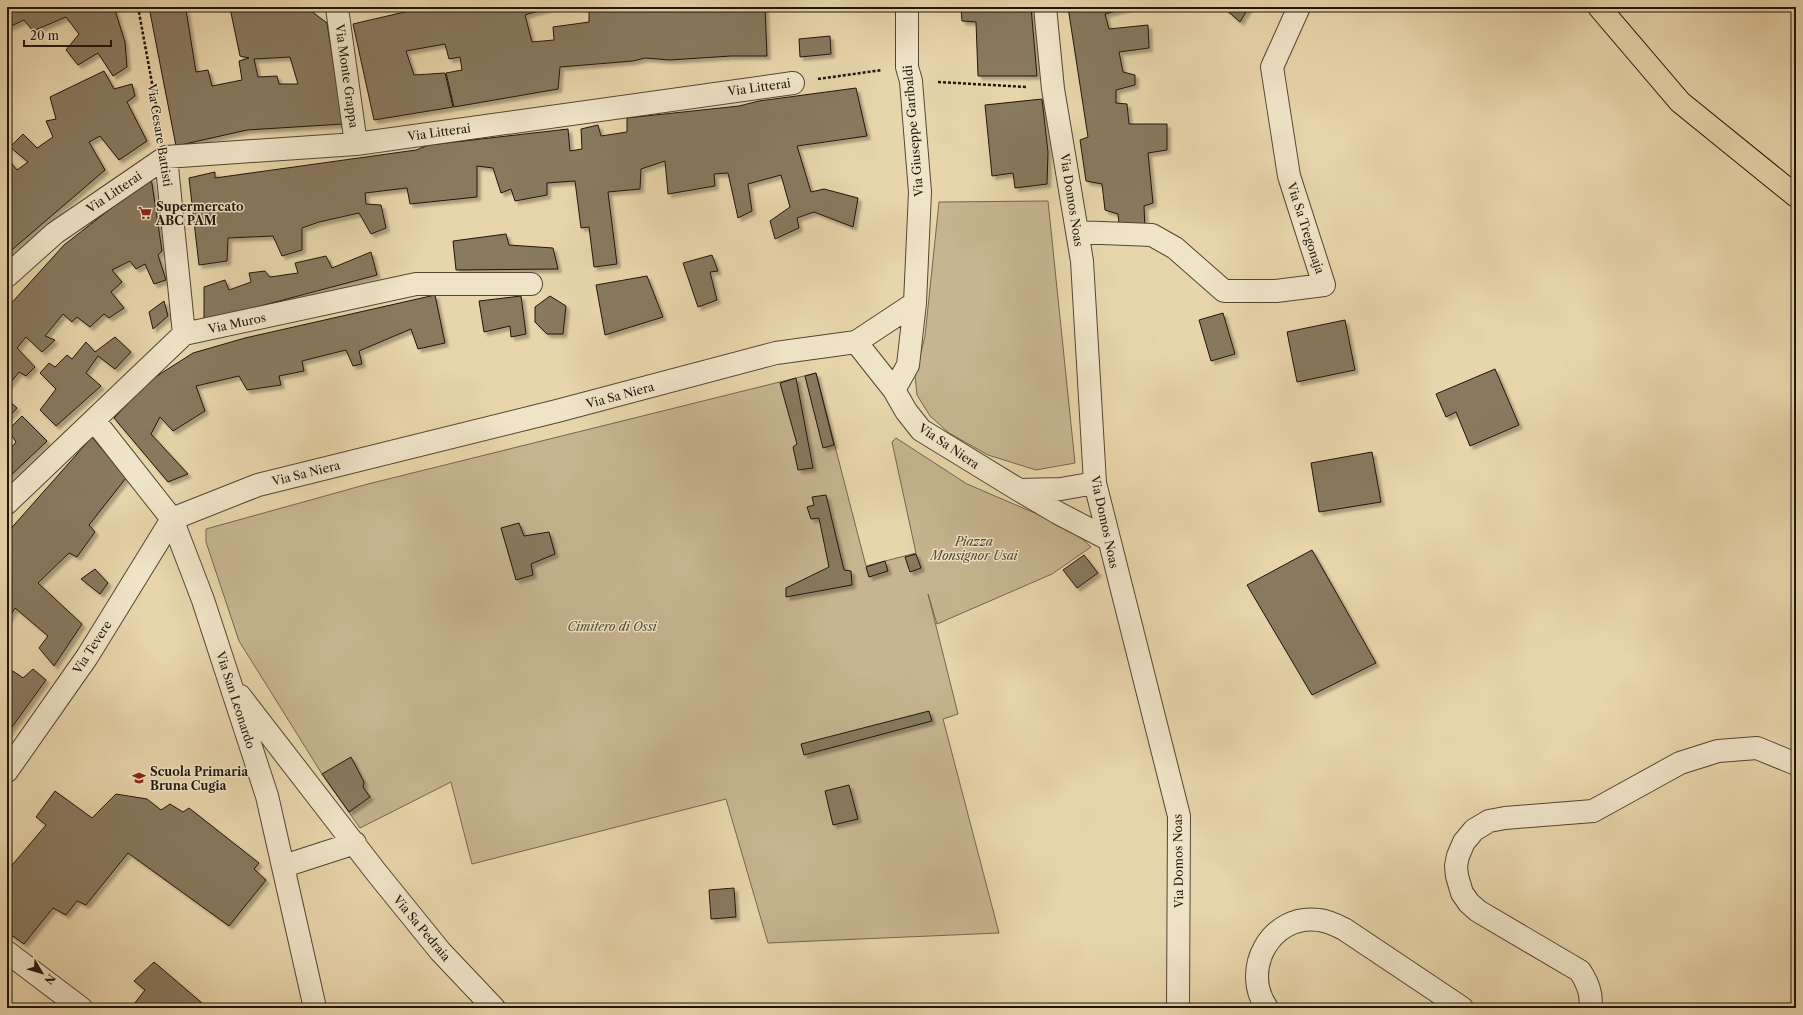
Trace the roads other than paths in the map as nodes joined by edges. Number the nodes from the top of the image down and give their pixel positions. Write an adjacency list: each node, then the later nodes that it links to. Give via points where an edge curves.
1 (907, 7): 13 (street, Via Giuseppe Garibaldi, via 909,74 920,192)
2 (1045, 7): 10 (street, Via Domos Noas, via 1053,89)
3 (1299, 7): 10 (street, Via Sa Tregonaja, via 1272,67 1289,176 1324,285 1276,292 1224,290 1175,248 1152,235)
4 (1599, 7): 9 (main road, via 1680,102)
5 (334, 8): 7 (street, Via Monte Grappa)
6 (793, 83): 7 (street, Via Litterai)
7 (356, 144): 8 (street, Via Litterai)
8 (166, 157): 11 (street, Via Litterai, via 54,233); 14 (street, Via Cesare Battisti)
9 (1796, 196)
10 (1077, 232): 18 (street, Via Domos Noas, via 1082,261)
11 (7, 276)
12 (531, 284): 14 (street, Via Muros, via 416,284)
13 (915, 303): 15 (street); 16 (street, Via Giuseppe Garibaldi, via 908,365)
14 (184, 334): 17 (street)
15 (856, 342): 16 (street, Via Sa Niera); 21 (street, Via Sa Niera, via 776,353 557,411 258,485)
16 (894, 390): 19 (street, Via Sa Niera, via 921,430)
17 (94, 420): 20 (street); 21 (street, Via San Leonardo)
18 (1095, 483): 19 (street, via 1061,489); 22 (street, Via Domos Noas)
19 (1018, 490): 22 (street, Via Sa Niera)
20 (7, 503)
21 (172, 519): 23 (street, Via San Leonardo); 25 (street, Via Tevere, via 88,657)
22 (1108, 539): 32 (street, Via Domos Noas, via 1179,816)
23 (231, 684): 26 (street, Via Sa Pedraia); 27 (street, Via San Leonardo, via 267,796)
24 (1796, 764): 35 (street, via 1757,748 1718,751 1680,763 1593,811 1505,818 1489,821 1474,830 1464,842 1458,856 1457,876 1462,893 1478,911 1580,971 1590,993)
25 (7, 771)
26 (355, 843): 27 (street); 31 (street, Via Sa Pedraia, via 440,951)
27 (284, 866): 30 (street, Via San Leonardo)
28 (7, 952): 29 (street)
29 (80, 1008)
30 (315, 1008)
31 (494, 1008)
32 (1178, 1008)
33 (1267, 1008): 34 (street, via 1257,986 1257,968 1261,952 1271,938 1286,926 1304,920 1318,919 1344,929)
34 (1462, 1008)
35 (1590, 1008)

